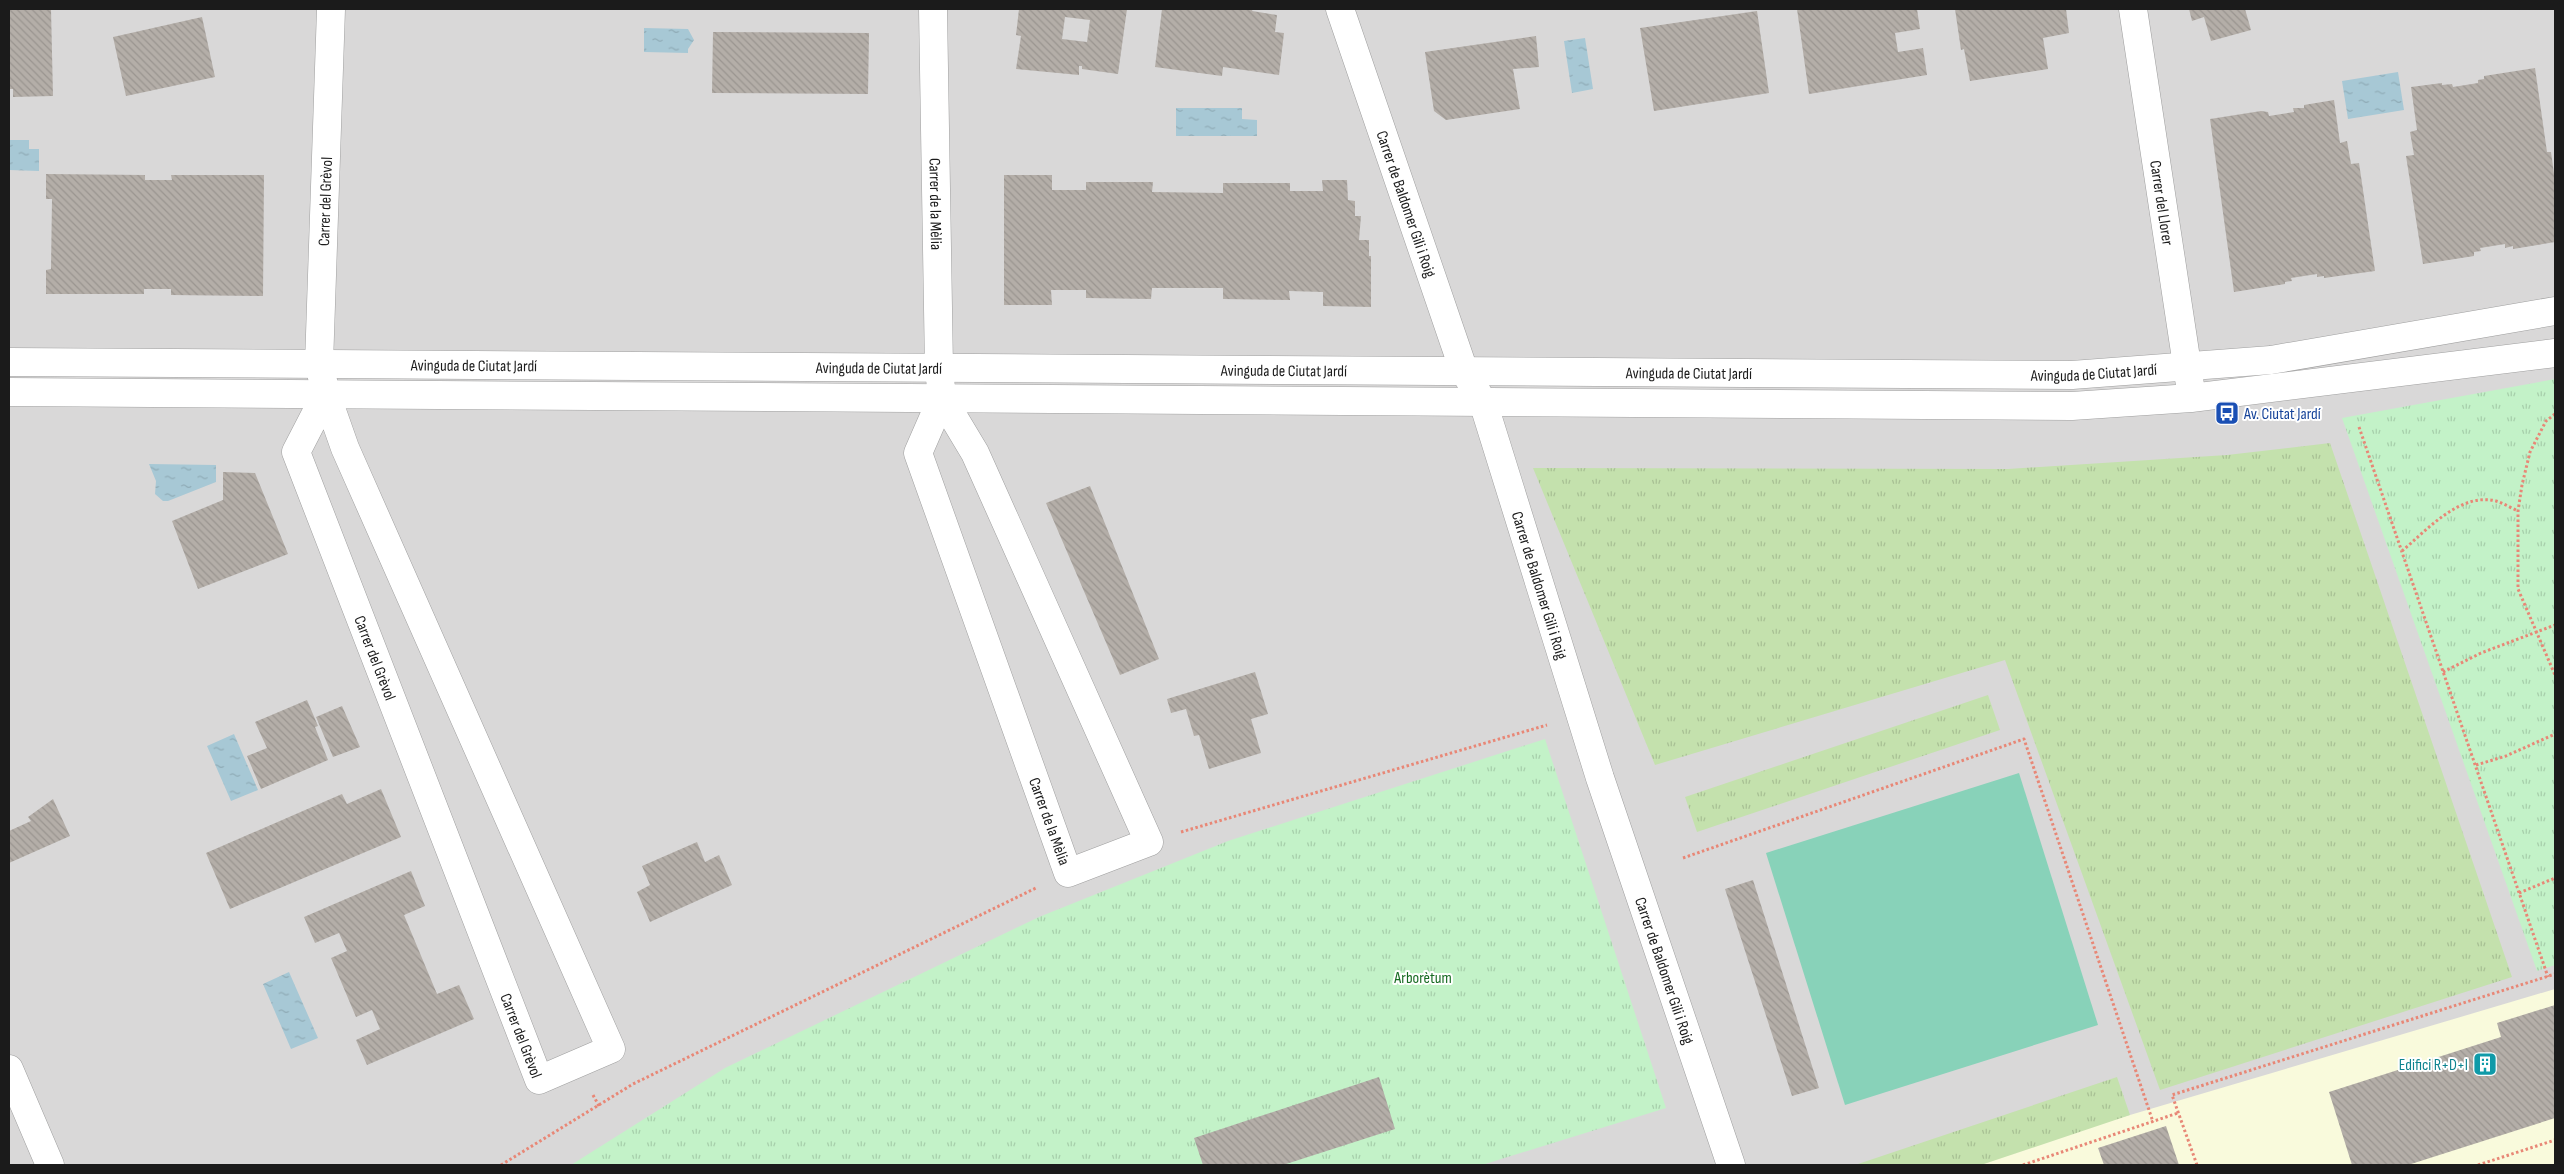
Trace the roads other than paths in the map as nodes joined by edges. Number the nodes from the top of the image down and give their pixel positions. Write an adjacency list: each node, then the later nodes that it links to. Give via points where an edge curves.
1 (331, 9): 8 (street, Carrer del Grèvol)
2 (933, 9): 9 (street, Carrer de la Mèlia)
3 (1340, 9): 11 (street, Carrer de Baldomer Gili i Roig)
4 (2133, 9): 10 (street, Carrer del Llorer)
5 (2555, 311): 10 (street, Avinguda de Ciutat Jardí, via 2271,360)
6 (2555, 353): 15 (street, Avinguda de Ciutat Jardí)
7 (9, 362): 8 (street, Avinguda de Ciutat Jardí)
8 (319, 364): 9 (street, Avinguda de Ciutat Jardí); 13 (street, Carrer del Grèvol)
9 (939, 368): 11 (street, Avinguda de Ciutat Jardí); 14 (street, Carrer de la Mèlia)
10 (2188, 368): 11 (street, Avinguda de Ciutat Jardí, via 2072,375); 15 (street, Carrer del Llorer)
11 (1464, 371): 16 (street, Carrer de Baldomer Gili i Roig)
12 (9, 392): 13 (street, Avinguda de Ciutat Jardí)
13 (326, 394): 13 (street, Carrer del Grèvol, via 296,452 539,1080 611,1048 345,448); 14 (street, Avinguda de Ciutat Jardí)
14 (942, 398): 14 (street, Carrer de la Mèlia, via 918,453 1068,873 1149,842 975,453); 16 (street, Avinguda de Ciutat Jardí)
15 (2192, 398): 16 (street, Avinguda de Ciutat Jardí, via 2072,406)
16 (1483, 402): 19 (street, Carrer de Baldomer Gili i Roig, via 1581,715)
17 (9, 1069): 18 (street)
18 (50, 1165)
19 (1732, 1165)

